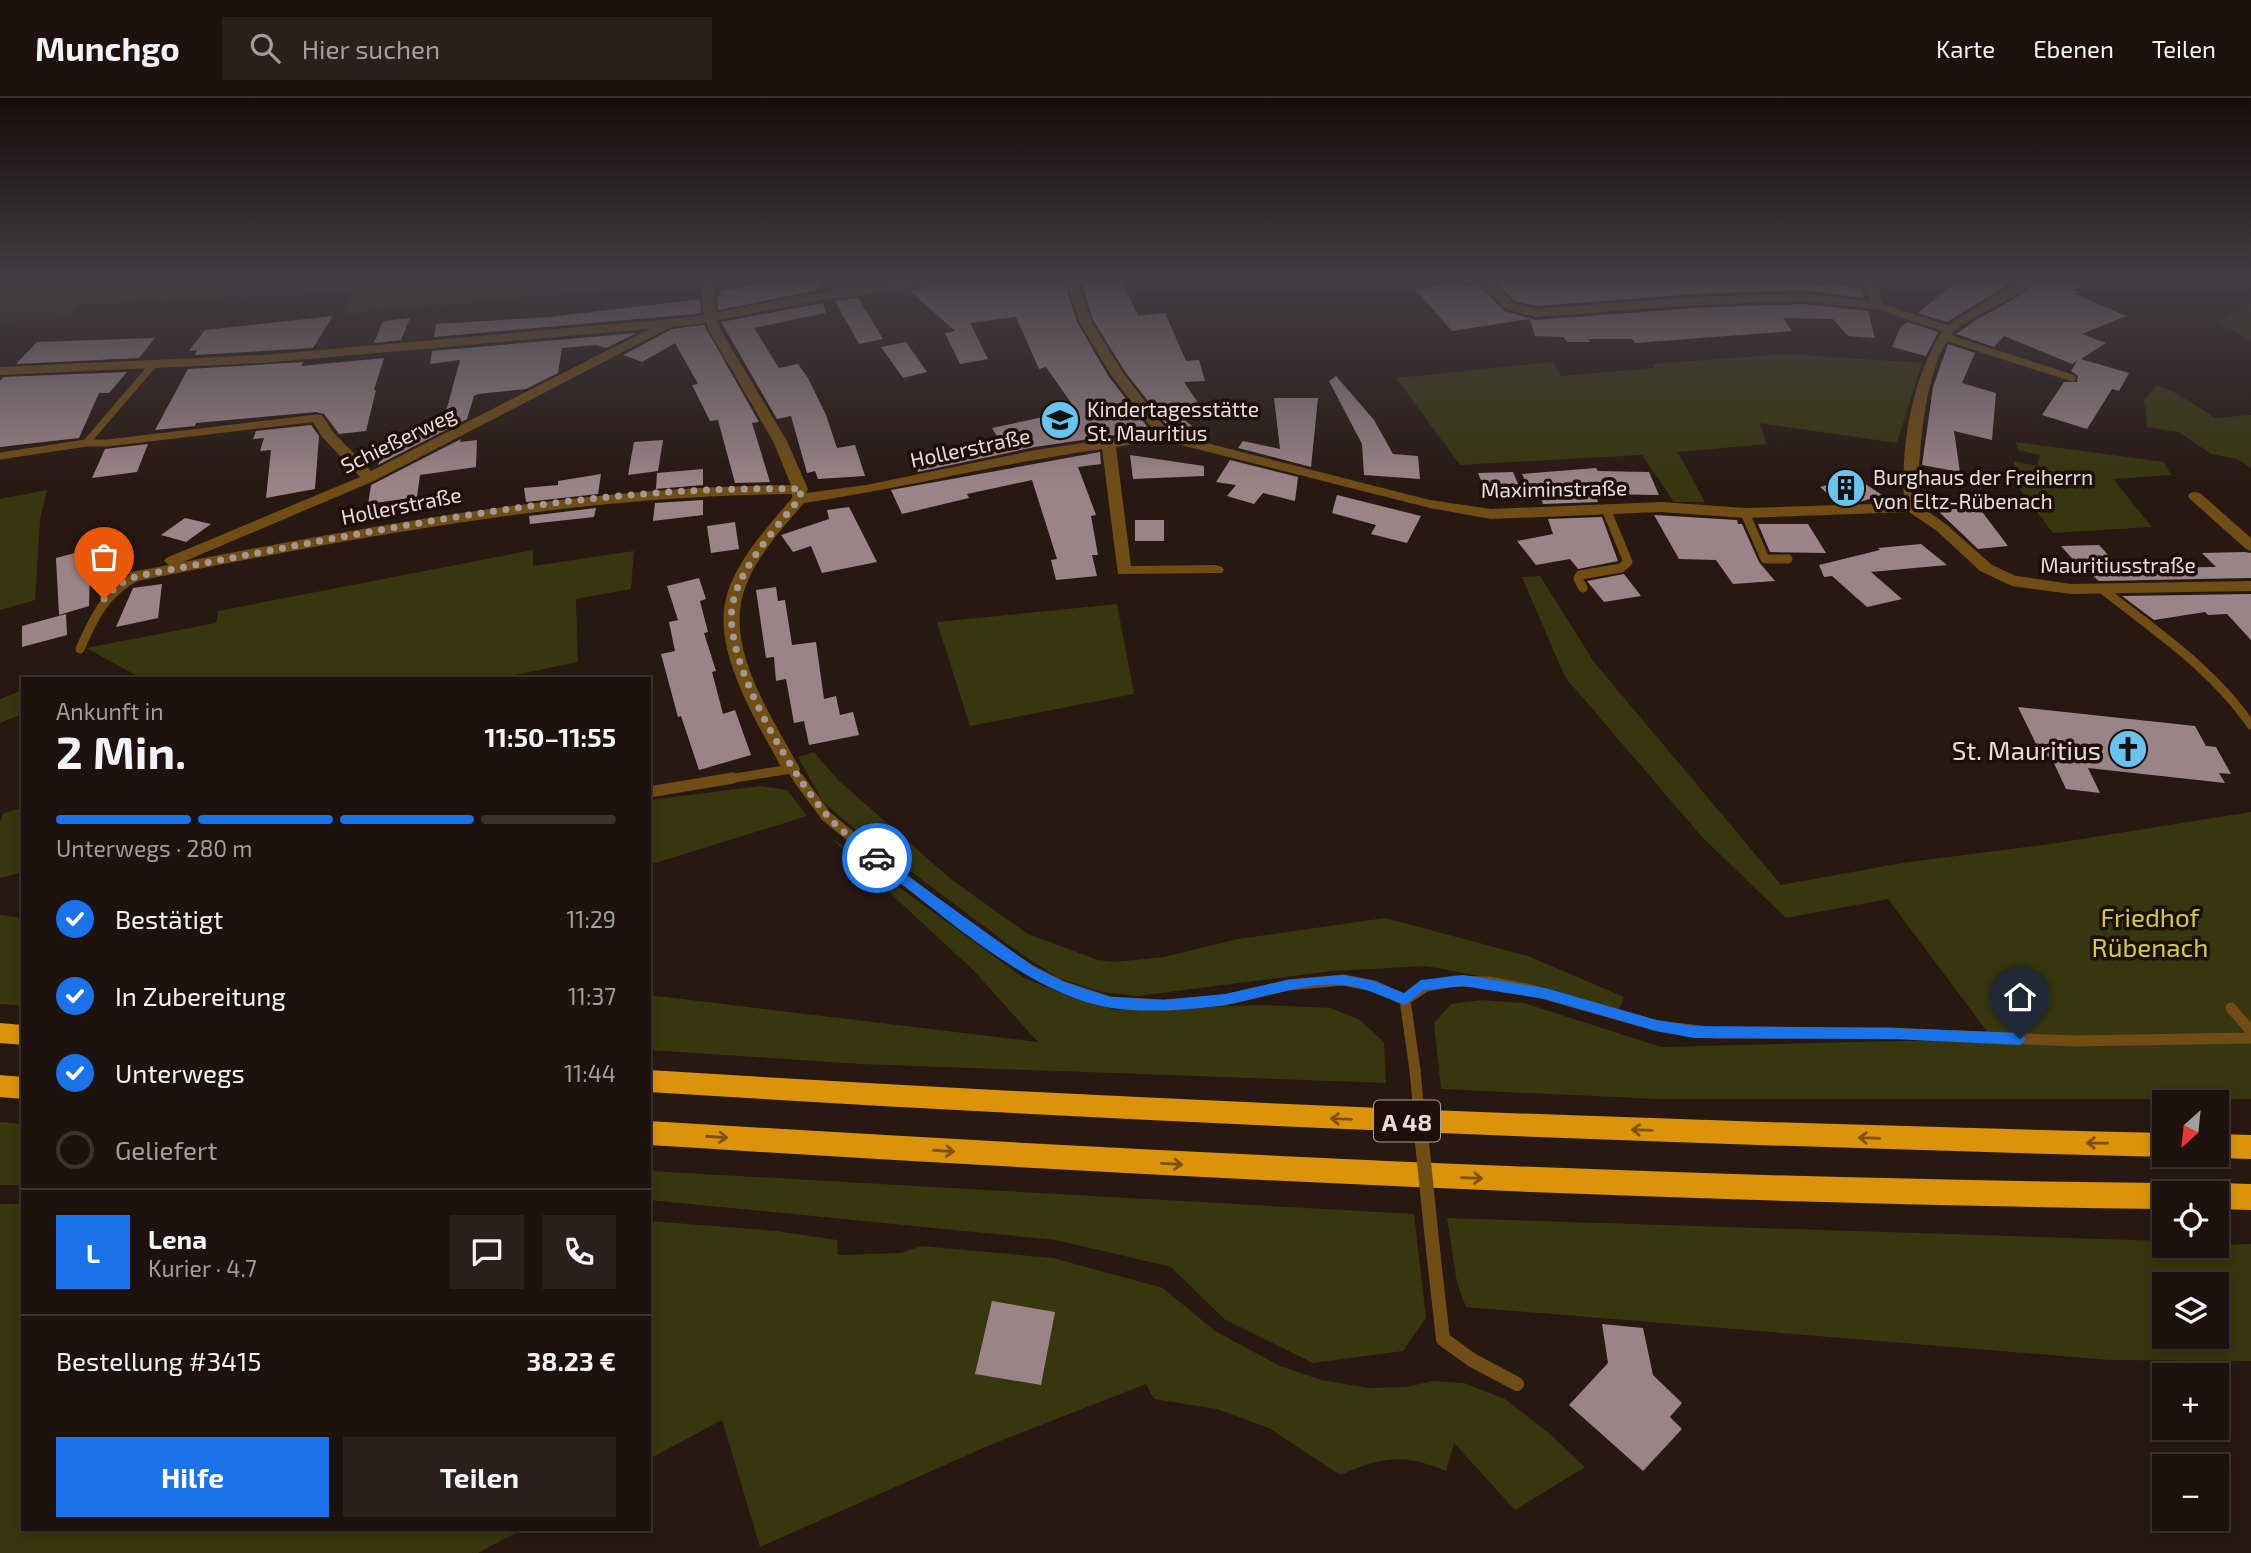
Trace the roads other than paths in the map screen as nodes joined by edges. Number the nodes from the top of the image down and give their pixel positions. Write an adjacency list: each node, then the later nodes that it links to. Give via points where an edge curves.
1 (377, 349): 7 (street)
2 (619, 349): 15 (street, Schießerweg)
3 (724, 349): 16 (street, via 770,424)
4 (1102, 349): 11 (street)
5 (1940, 349): 18 (street, via 1927,380 1912,444)
6 (1991, 349): 9 (lane)
7 (153, 365): 8 (street); 12 (lane)
8 (0, 371)
9 (2072, 378)
10 (317, 418): 12 (lane); 15 (street)
11 (1165, 435): 13 (street, Maximinstraße); 19 (street, Maximinstraße, via 1477,512)
12 (86, 443): 14 (lane)
13 (1109, 444): 16 (street, Hollerstraße, via 866,489); 23 (street, via 1124,571)
14 (0, 456)
15 (369, 478): 24 (street, Schießerweg)
16 (800, 494): 24 (street, Hollerstraße, via 648,493 543,503); 30 (street, via 741,579 730,621 743,669)
17 (2195, 496): 21 (street)
18 (1912, 507): 20 (street, Maximinstraße); 27 (street, Mauritiusstraße, via 1998,576 2056,588)
19 (1606, 509): 20 (street, Maximinstraße, via 1661,507); 26 (lane, via 1628,563 1580,575)
20 (1745, 513): 22 (lane, via 1765,559)
21 (2251, 546)
22 (1788, 559)
23 (1216, 570)
24 (137, 576): 28 (lane, via 119,584 104,599)
25 (2251, 586): 27 (street, Mauritiusstraße)
26 (1583, 588)
27 (2102, 589): 29 (lane, via 2204,668)
28 (80, 649)
29 (2251, 725)
30 (791, 769): 31 (lane); 32 (lane, via 827,816 889,868 1020,964 1061,986 1110,1002 1164,1005 1343,980 1374,986)
31 (651, 792)
32 (1405, 1000): 37 (lane, via 1421,986 1463,980 1545,994 1656,1026 1694,1032 2097,1041); 48 (lane, bridge, via 1443,1339)
33 (2231, 1008): 34 (lane)
34 (2251, 1031)
35 (0, 1033): 36 (highway)
36 (21, 1035)
37 (2251, 1038)
38 (651, 1081): 42 (highway, A 48, one-way to 38, via 1323,1118)
39 (0, 1086): 40 (highway)
40 (21, 1088)
41 (651, 1133): 45 (highway, A 48, one-way to 45, via 1341,1173 1688,1187)
42 (2152, 1145)
43 (2230, 1146): 44 (highway)
44 (2251, 1147)
45 (2152, 1196)
46 (2229, 1196): 47 (highway)
47 (2251, 1197)
48 (1517, 1384)

